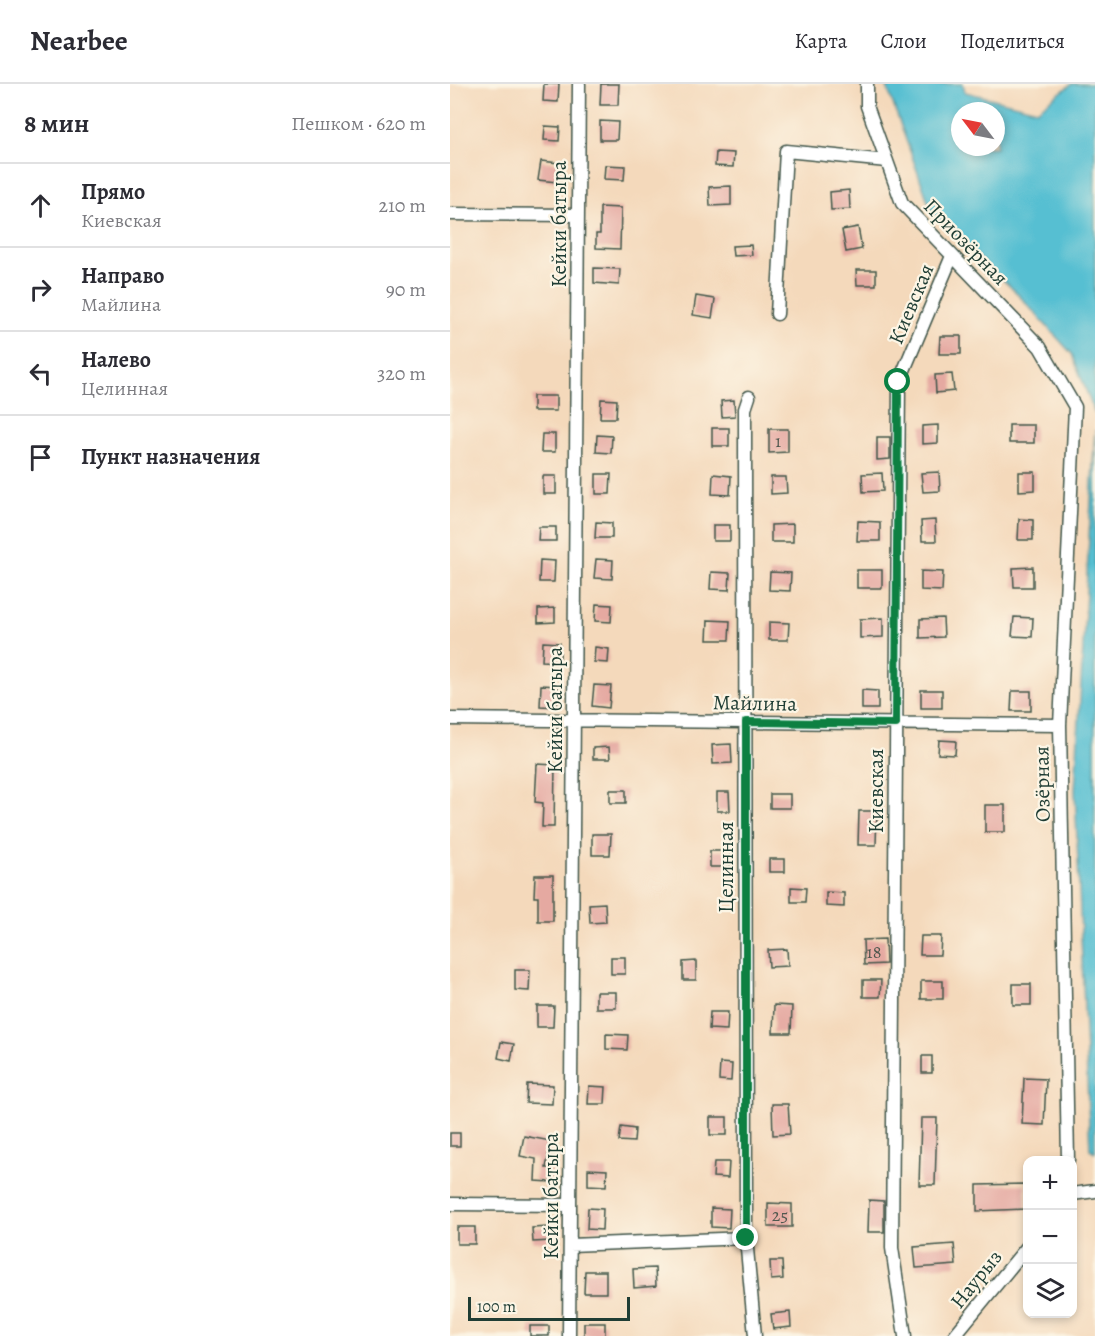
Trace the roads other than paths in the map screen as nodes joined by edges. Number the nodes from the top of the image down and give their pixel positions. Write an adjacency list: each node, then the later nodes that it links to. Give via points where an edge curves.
1 (579, 84): 5 (street, Кейки батыра)
2 (867, 84): 3 (street, Приозёрная, via 867,106)
3 (887, 161): 6 (street, Приозёрная, via 902,203); 7 (street, via 786,152)
4 (450, 214): 5 (street)
5 (578, 215): 11 (street, Кейки батыра)
6 (952, 256): 9 (street, Приозёрная, via 1040,347); 13 (street, Киевская, via 898,382)
7 (777, 314)
8 (749, 397): 12 (street, Целинная, via 745,409)
9 (1075, 408): 14 (street, Озёрная)
10 (450, 719): 11 (street, Майлина)
11 (574, 720): 12 (street, Майлина); 19 (street, Кейки батыра)
12 (746, 722): 13 (street, Майлина); 20 (street, Целинная)
13 (896, 724): 14 (street, Майлина); 25 (street, Киевская, via 892,1248)
14 (1060, 725): 15 (street, Озёрная)
15 (1068, 1156)
16 (1095, 1191): 17 (street)
17 (1077, 1193)
18 (450, 1204): 19 (street)
19 (570, 1206): 21 (street, Кейки батыра)
20 (746, 1238): 21 (street); 24 (street, Целинная)
21 (570, 1245): 23 (street, Кейки батыра)
22 (1023, 1252): 26 (street, Наурыз)
23 (569, 1336)
24 (755, 1336)
25 (905, 1336)
26 (954, 1336)

